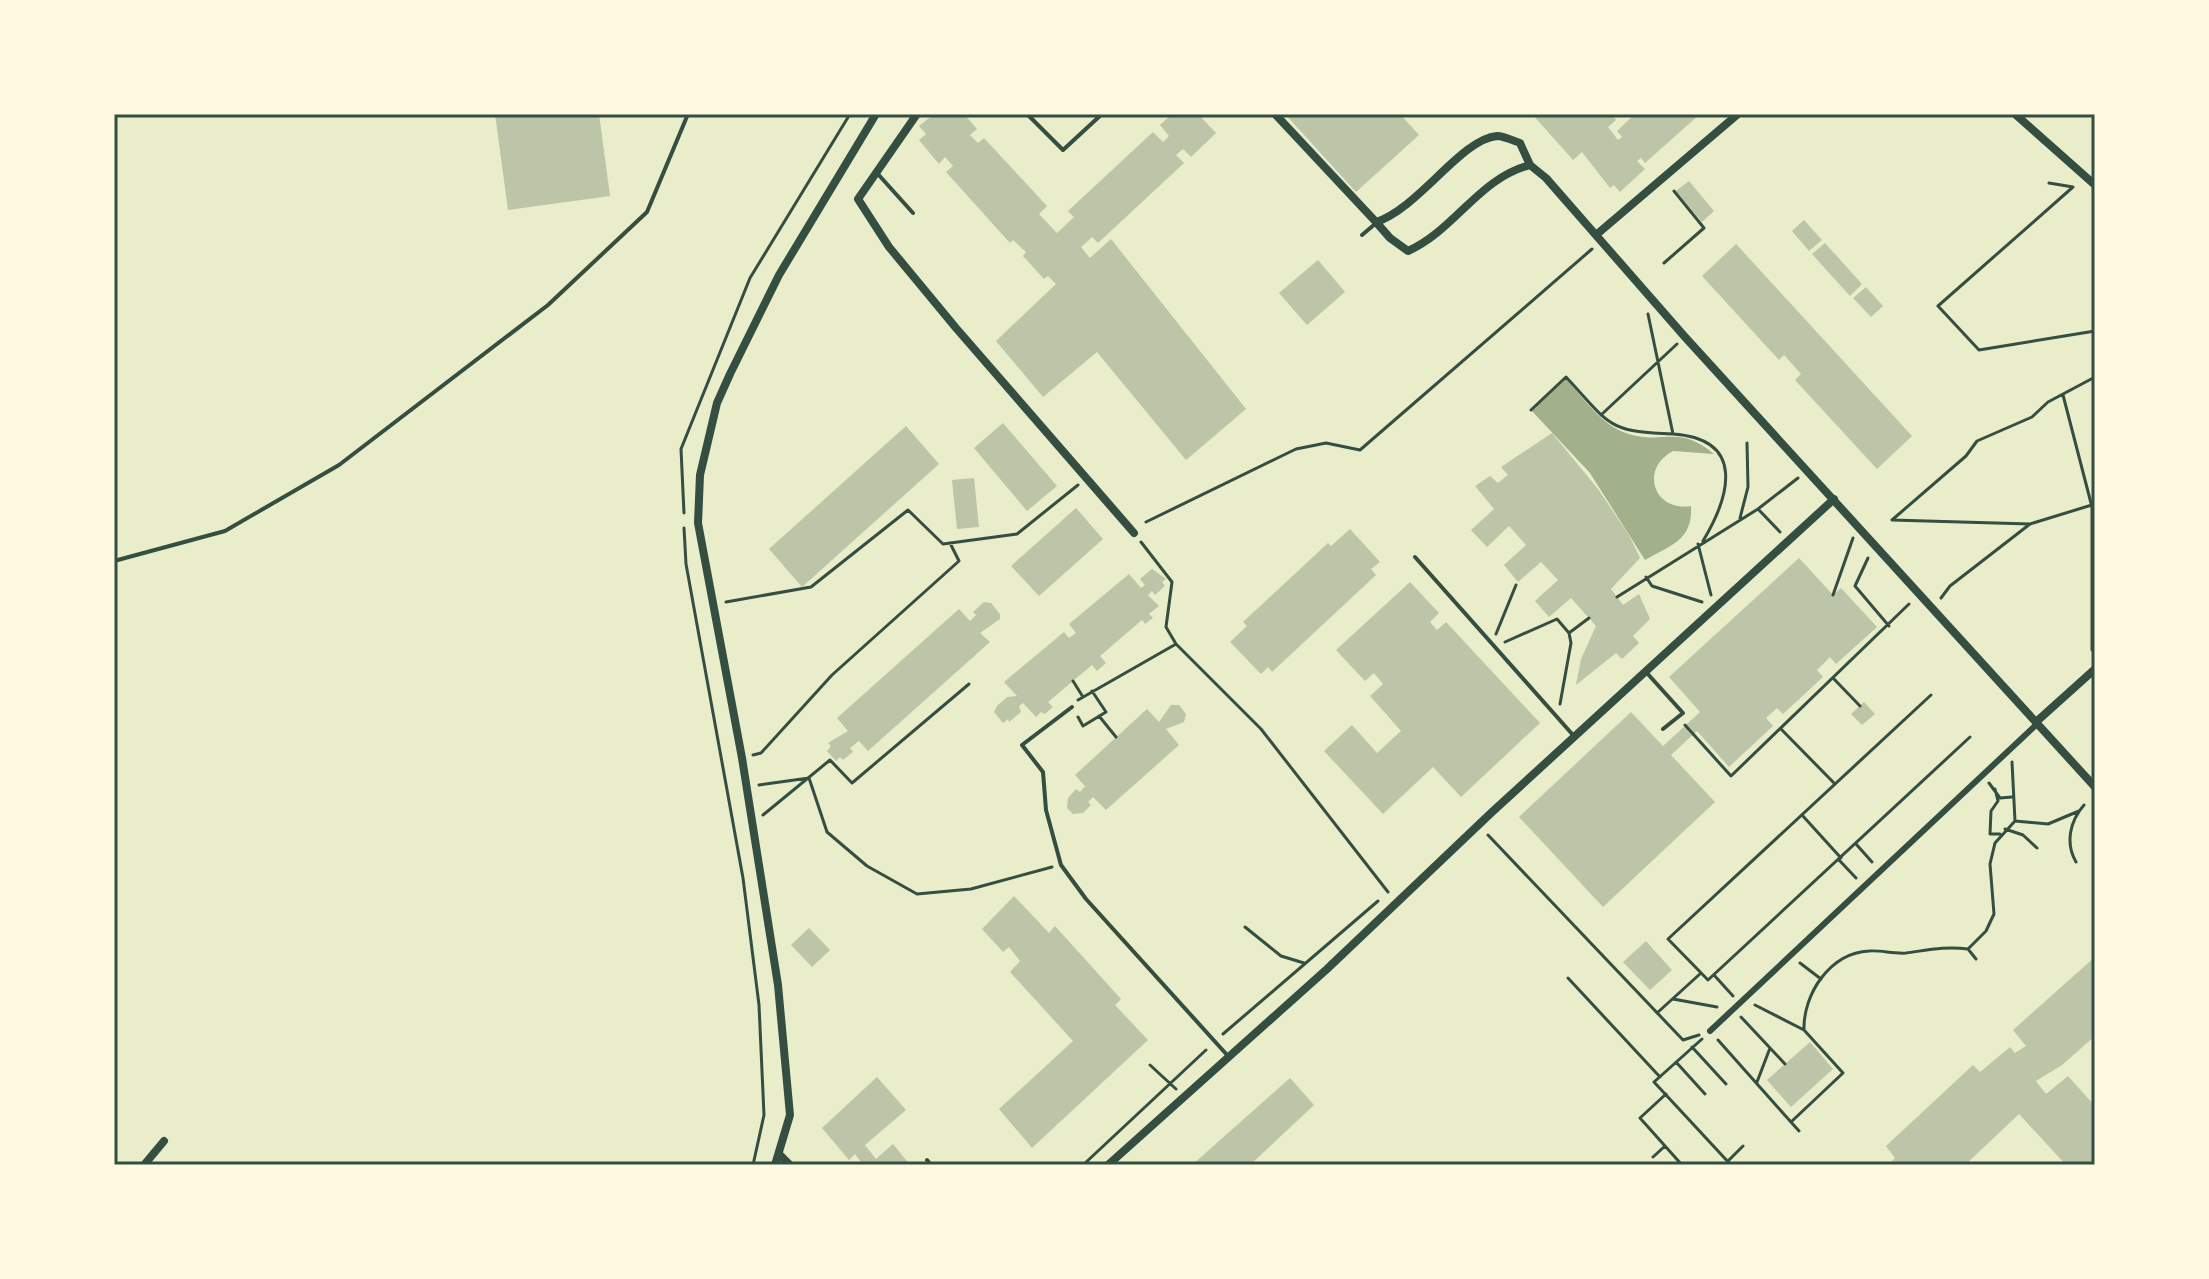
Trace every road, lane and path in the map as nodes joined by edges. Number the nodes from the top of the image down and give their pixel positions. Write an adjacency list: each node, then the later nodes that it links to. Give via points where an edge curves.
1 (688, 114): 45 (lane, via 647,212 548,305 339,465 225,531)
2 (850, 114): 143 (path, via 750,278 681,449 686,564 743,878 759,1005 764,1115)
3 (876, 114): 51 (street, via 779,275 717,403 700,475 698,523)
4 (917, 114): 11 (street)
5 (1027, 114): 6 (lane, via 1063,150)
6 (1102, 114)
7 (1275, 114): 16 (street)
8 (1738, 114): 18 (street)
9 (2015, 114): 13 (street)
10 (1530, 165): 16 (street, via 1496,178 1451,223 1408,251); 16 (street, via 1520,143 1498,136 1479,142 1409,206); 18 (street)
11 (875, 171): 15 (lane); 31 (street, via 858,199 889,247)
12 (2049, 183): 21 (path, via 2073,187 1938,306 1979,350)
13 (2095, 185)
14 (1674, 191): 19 (path, via 1704,228)
15 (913, 213)
16 (1376, 222): 17 (lane)
17 (1362, 235)
18 (1599, 238): 20 (street); 36 (path, via 1360,450 1326,443 1296,449)
19 (1664, 263)
20 (1643, 289): 22 (street); 23 (path)
21 (2095, 331)
22 (1685, 337): 23 (path); 30 (street)
23 (1657, 363): 27 (path); 28 (path)
24 (2095, 377): 25 (path)
25 (2063, 393): 33 (path); 38 (path, via 2032,417 1977,441 1892,520)
26 (1531, 410): 27 (path, via 1566,377)
27 (1601, 415): 28 (path, via 1623,431)
28 (1673, 434): 41 (path, via 1703,443 1724,465 1728,486 1722,510)
29 (1747, 443): 35 (path, via 1748,487)
30 (1808, 471): 32 (street); 34 (path)
31 (1085, 478): 39 (street); 42 (path, via 1017,534)
32 (1834, 499): 37 (street); 40 (street)
33 (2094, 507): 38 (path); 59 (path)
34 (1758, 509): 35 (path); 40 (path)
35 (1740, 519): 41 (path)
36 (1146, 522)
37 (1858, 523): 43 (street); 49 (path)
38 (2030, 524): 53 (path, via 1950,586)
39 (1134, 533): 57 (path, via 1172,582 1166,627)
40 (1789, 541): 52 (street)
41 (1701, 542): 46 (path); 52 (path)
42 (950, 543): 51 (path, via 943,544 908,510 811,587); 80 (path, via 959,561 832,675 761,753)
43 (1875, 543): 48 (street); 55 (path, via 1855,586)
44 (1415, 557): 58 (lane)
45 (114, 561)
46 (1646, 577): 50 (path); 52 (path, via 1652,586)
47 (1516, 585): 58 (path)
48 (1920, 593): 53 (street); 55 (path)
49 (1833, 595)
50 (1617, 597)
51 (714, 605): 80 (street)
52 (1714, 606): 61 (street)
53 (1933, 606): 73 (street)
54 (1589, 618): 56 (path)
55 (1889, 626): 62 (path)
56 (1569, 633): 58 (path, via 1557,619); 72 (path)
57 (1176, 644): 65 (path); 107 (path, via 1261,729 1388,892)
58 (1493, 645): 72 (lane)
59 (2092, 650)
60 (2095, 669): 73 (street)
61 (1646, 672): 71 (lane, via 1683,713); 78 (street)
62 (1834, 679): 68 (path); 75 (path)
63 (1073, 681): 67 (path)
64 (969, 684): 82 (path, via 852,783 830,760)
65 (1092, 691): 67 (path); 70 (path, via 1106,712)
66 (1931, 695): 83 (path)
67 (1083, 697): 69 (path)
68 (1860, 706)
69 (1072, 707): 70 (path, via 1083,726); 100 (lane, via 1022,745 1043,772 1046,810)
70 (1099, 716): 76 (path)
71 (1677, 717): 74 (lane); 75 (path, via 1731,776)
72 (1558, 719): 78 (lane)
73 (2037, 723): 79 (street); 85 (street)
74 (1663, 729)
75 (1781, 729): 83 (path)
76 (1116, 737)
77 (1970, 737): 96 (path)
78 (1575, 738): 108 (street)
79 (2013, 746): 81 (street); 87 (path)
80 (742, 758): 84 (street)
81 (1982, 776): 86 (path); 101 (street)
82 (809, 778): 84 (path); 92 (path); 100 (path, via 827,832 867,866 917,894 971,889)
83 (1835, 784): 90 (path)
84 (747, 787): 92 (street)
85 (2095, 787)
86 (1995, 789): 87 (path, via 2000,798); 94 (path, via 1998,801 1991,811 1990,834)
87 (2012, 797): 91 (path)
88 (2084, 805): 89 (path)
89 (2079, 811): 91 (path, via 2048,824); 99 (path, via 2070,830)
90 (1802, 815): 98 (path); 109 (path, via 1668,939)
91 (2015, 821): 93 (path)
92 (753, 823): 138 (street, via 778,985 790,1115)
93 (2005, 829): 94 (path); 97 (path, via 2023,835)
94 (2001, 834): 104 (path, via 1990,864 1994,914)
95 (1481, 840): 116 (path, via 1488,834)
96 (1856, 844): 98 (path); 101 (path)
97 (2037, 848)
98 (1840, 859): 102 (path); 110 (path)
99 (2076, 862)
100 (1061, 865): 119 (lane)
101 (1881, 871): 102 (street)
102 (1864, 887): 105 (street)
103 (1245, 927): 107 (path, via 1281,956)
104 (1968, 949): 106 (path); 112 (path, via 1868,951 1838,961)
105 (1791, 955): 112 (path); 114 (street)
106 (1976, 959)
107 (1306, 963): 108 (path); 119 (path)
108 (1327, 969): 122 (street)
109 (1701, 973): 110 (path, via 1708,980); 113 (path)
110 (1714, 975): 114 (path)
111 (1568, 978): 126 (path)
112 (1821, 979): 117 (path, via 1803,1015)
113 (1673, 999): 115 (path); 116 (path)
114 (1742, 1002): 115 (street); 117 (path)
115 (1734, 1010): 118 (street); 121 (path)
116 (1657, 1013): 118 (path, via 1683,1040)
117 (1804, 1030): 133 (path, via 1843,1073)
118 (1710, 1031): 120 (path); 127 (path)
119 (1215, 1042): 122 (lane); 128 (path)
120 (1692, 1047): 123 (path); 129 (path)
121 (1770, 1048): 124 (path); 127 (path)
122 (1228, 1056): 132 (street)
123 (1676, 1062): 126 (path); 131 (path)
124 (1785, 1064)
125 (1150, 1065): 128 (path)
126 (1660, 1077): 130 (path, via 1654,1082)
127 (1756, 1082): 133 (path)
128 (1169, 1084): 132 (path); 147 (path)
129 (1726, 1084)
130 (1666, 1094): 136 (path, via 1640,1118); 141 (path)
131 (1705, 1094)
132 (1185, 1096): 148 (street)
133 (1791, 1122): 134 (path)
134 (1799, 1131)
135 (164, 1141): 142 (street)
136 (1665, 1146): 139 (path); 149 (path)
137 (1743, 1146): 141 (path)
138 (779, 1154): 144 (street); 145 (street)
139 (1653, 1157)
140 (927, 1160): 146 (lane)
141 (1730, 1163)
142 (144, 1165)
143 (753, 1165)
144 (775, 1165)
145 (790, 1165)
146 (931, 1165)
147 (1083, 1165)
148 (1108, 1165)
149 (1682, 1165)

